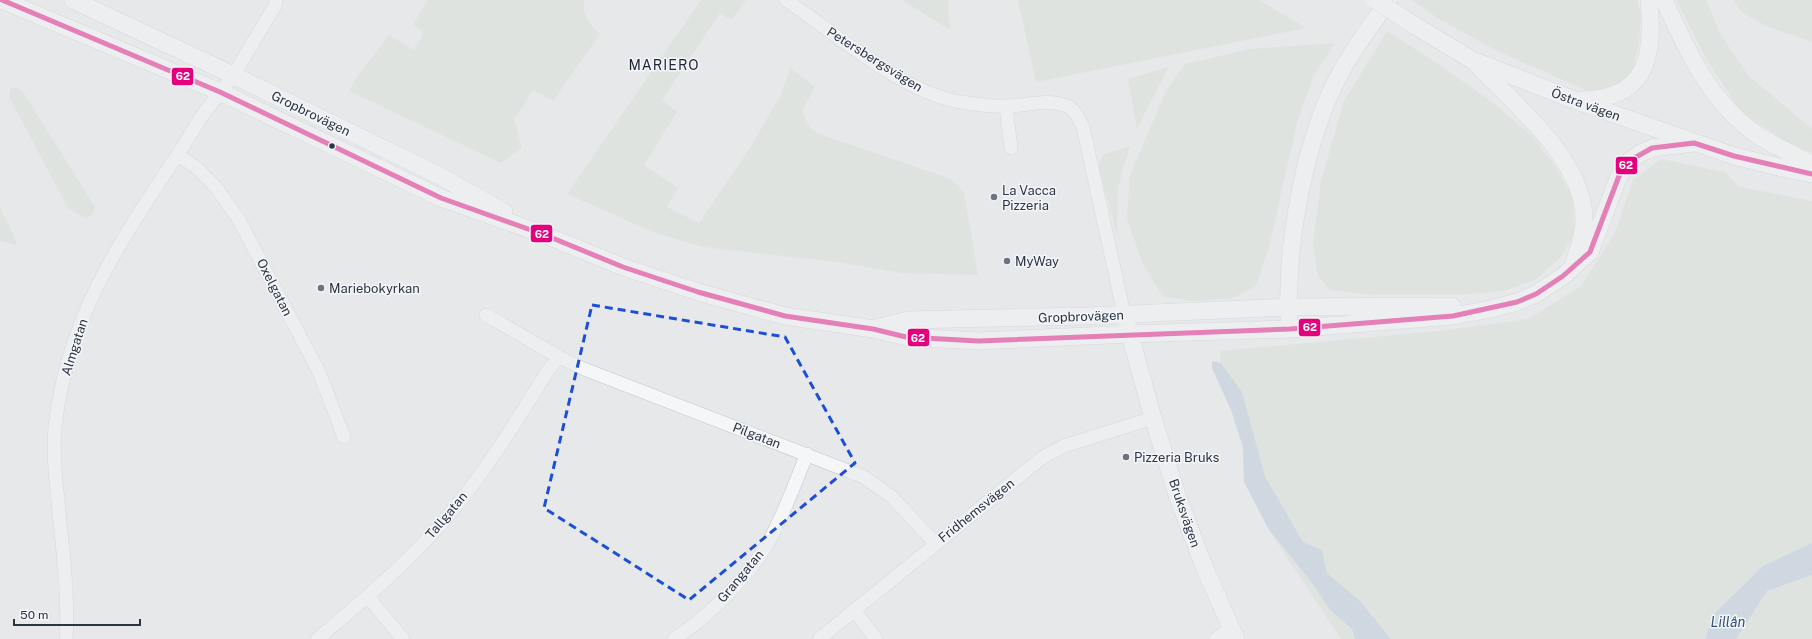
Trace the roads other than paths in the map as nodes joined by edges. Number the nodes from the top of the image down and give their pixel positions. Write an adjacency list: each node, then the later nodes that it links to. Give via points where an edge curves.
1 (2, 0): 11 (street, Gropbrovägen)
2 (73, 0): 10 (street, Gropbrovägen)
3 (276, 0): 10 (street, Almgatan, via 275,6)
4 (786, 0): 13 (street, Petersbergsvägen, via 868,58 940,97 972,104)
5 (1375, 0): 9 (street, Östra vägen, bridge)
6 (1389, 0): 21 (street, via 1342,70 1319,120 1301,194 1290,263)
7 (1649, 0): 12 (street, via 1651,46 1636,80 1613,96 1600,100)
8 (1664, 0): 17 (street, via 1698,70 1722,103 1757,135)
9 (1472, 60): 12 (street, Östra vägen); 20 (street, via 1562,155 1578,184 1584,216 1583,232)
10 (233, 75): 11 (street, Almgatan); 19 (street, Gropbrovägen, via 440,176)
11 (220, 92): 16 (street, Almgatan); 19 (street, Gropbrovägen, via 441,198)
12 (1574, 100): 14 (street, Östra vägen)
13 (1006, 106): 15 (street); 23 (street, Petersbergsvägen, via 1050,102 1065,105 1076,112 1083,127)
14 (1694, 143): 18 (street, Östra vägen, via 1734,156); 20 (street, via 1652,148 1629,161 1619,176 1590,252)
15 (1011, 148)
16 (178, 155): 30 (street, Oxelgatan, via 197,168 216,187 239,220 319,372); 36 (street, Almgatan, via 158,182 97,285 79,326 61,393 55,430 55,470 68,615)
17 (1812, 165)
18 (1812, 174)
19 (545, 234): 25 (street, Gropbrovägen, via 623,266 741,305 786,316)
20 (1572, 269): 22 (street, via 1536,294)
21 (1289, 307): 22 (street, Gropbrovägen, via 1455,306); 23 (street, Gropbrovägen); 26 (street)
22 (1491, 309): 26 (street, Gropbrovägen, via 1453,316)
23 (1124, 314): 25 (street, Gropbrovägen, via 908,320); 27 (street, Bruksvägen)
24 (486, 315): 28 (street, Pilgatan)
25 (873, 328): 27 (street, Gropbrovägen, via 906,337 978,341)
26 (1290, 329): 27 (street, Gropbrovägen)
27 (1130, 334): 29 (street, Bruksvägen)
28 (559, 357): 31 (street, Pilgatan, via 584,369); 33 (street, Tallgatan, via 462,499 404,564)
29 (1153, 418): 32 (street, Fridhemsvägen, via 1053,451); 35 (street, Bruksvägen, via 1177,495)
30 (344, 437)
31 (807, 454): 32 (street, Pilgatan, via 879,486 909,512); 39 (street, Grangatan, via 776,527 752,567 711,610)
32 (935, 543): 34 (street, Fridhemsvägen)
33 (368, 597): 37 (street, Tallgatan); 38 (street)
34 (854, 610): 40 (street, Fridhemsvägen); 41 (street)
35 (1233, 633): 42 (street)
36 (66, 639)
37 (317, 639)
38 (402, 639)
39 (674, 639)
40 (819, 639)
41 (876, 639)
42 (1216, 639)

